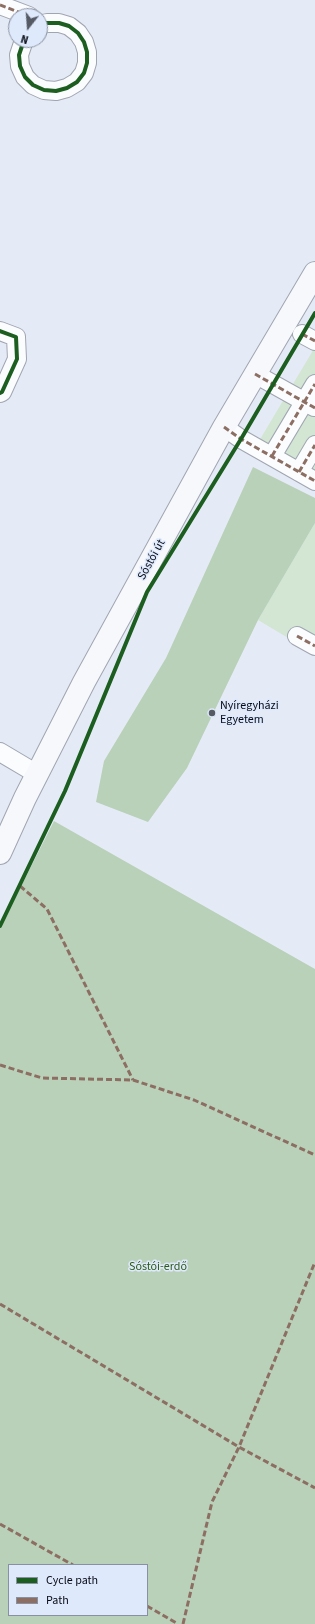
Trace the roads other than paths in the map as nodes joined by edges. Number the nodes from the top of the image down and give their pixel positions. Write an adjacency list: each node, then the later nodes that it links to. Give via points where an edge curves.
1 (48, 23): 2 (street, via 69,26 84,42 87,63 84,73 77,82 56,92 33,85 25,77 20,66)
2 (21, 48)
3 (315, 273): 5 (main road, Sóstói út)
4 (0, 332): 7 (street, via 16,337 17,359)
5 (256, 374): 8 (street); 9 (main road, Sóstói út)
6 (315, 384): 8 (street)
7 (0, 393)
8 (310, 404): 11 (street)
9 (224, 427): 11 (street); 17 (main road, Sóstói út, via 84,682)
10 (315, 445): 12 (street)
11 (272, 456): 12 (street)
12 (299, 472): 13 (street)
13 (315, 481)
14 (297, 636): 15 (street)
15 (315, 646)
16 (0, 752): 17 (street)
17 (37, 774): 18 (main road, Sóstói út)
18 (0, 853)

